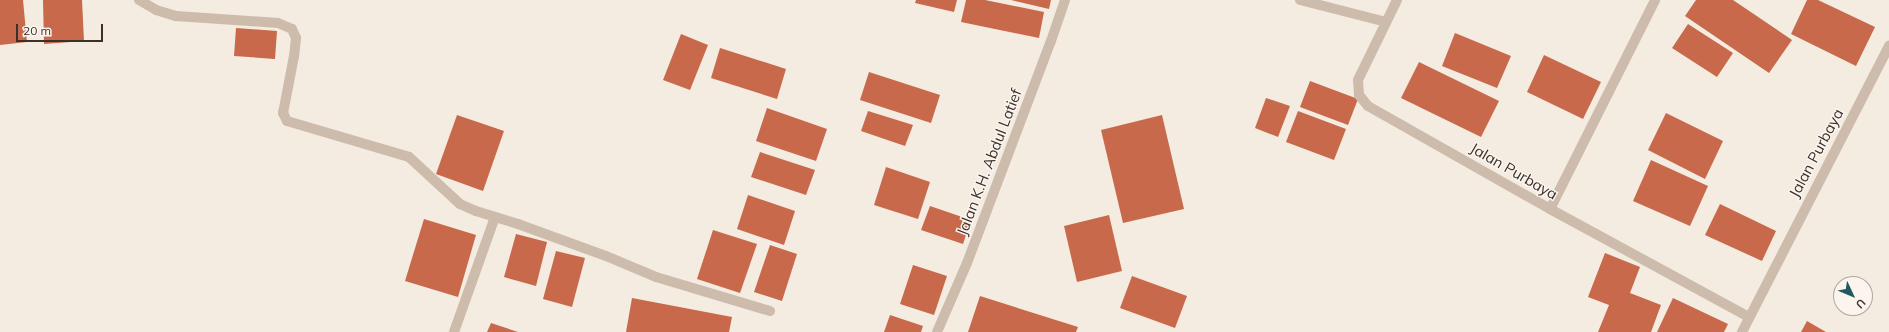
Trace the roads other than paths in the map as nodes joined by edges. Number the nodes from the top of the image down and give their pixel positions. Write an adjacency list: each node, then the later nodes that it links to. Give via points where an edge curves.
1 (139, 0): 9 (street, via 156,10 176,16 278,23 289,26 296,38 283,113 287,121 409,157 460,204)
2 (1065, 0): 13 (street, Jalan K.H. Abdul Latief, via 967,263)
3 (1300, 0): 6 (street)
4 (1397, 0): 6 (street, Jalan Purbaya)
5 (1655, 0): 8 (street)
6 (1386, 22): 8 (street, Jalan Purbaya, via 1358,80 1359,95 1368,106)
7 (1889, 46): 11 (street, Jalan Purbaya)
8 (1550, 209): 11 (street, Jalan Purbaya)
9 (495, 217): 10 (street, via 606,256 656,277); 12 (street)
10 (770, 311)
11 (1749, 317): 14 (street, Jalan Purbaya)
12 (454, 332)
13 (937, 332)
14 (1742, 332)

